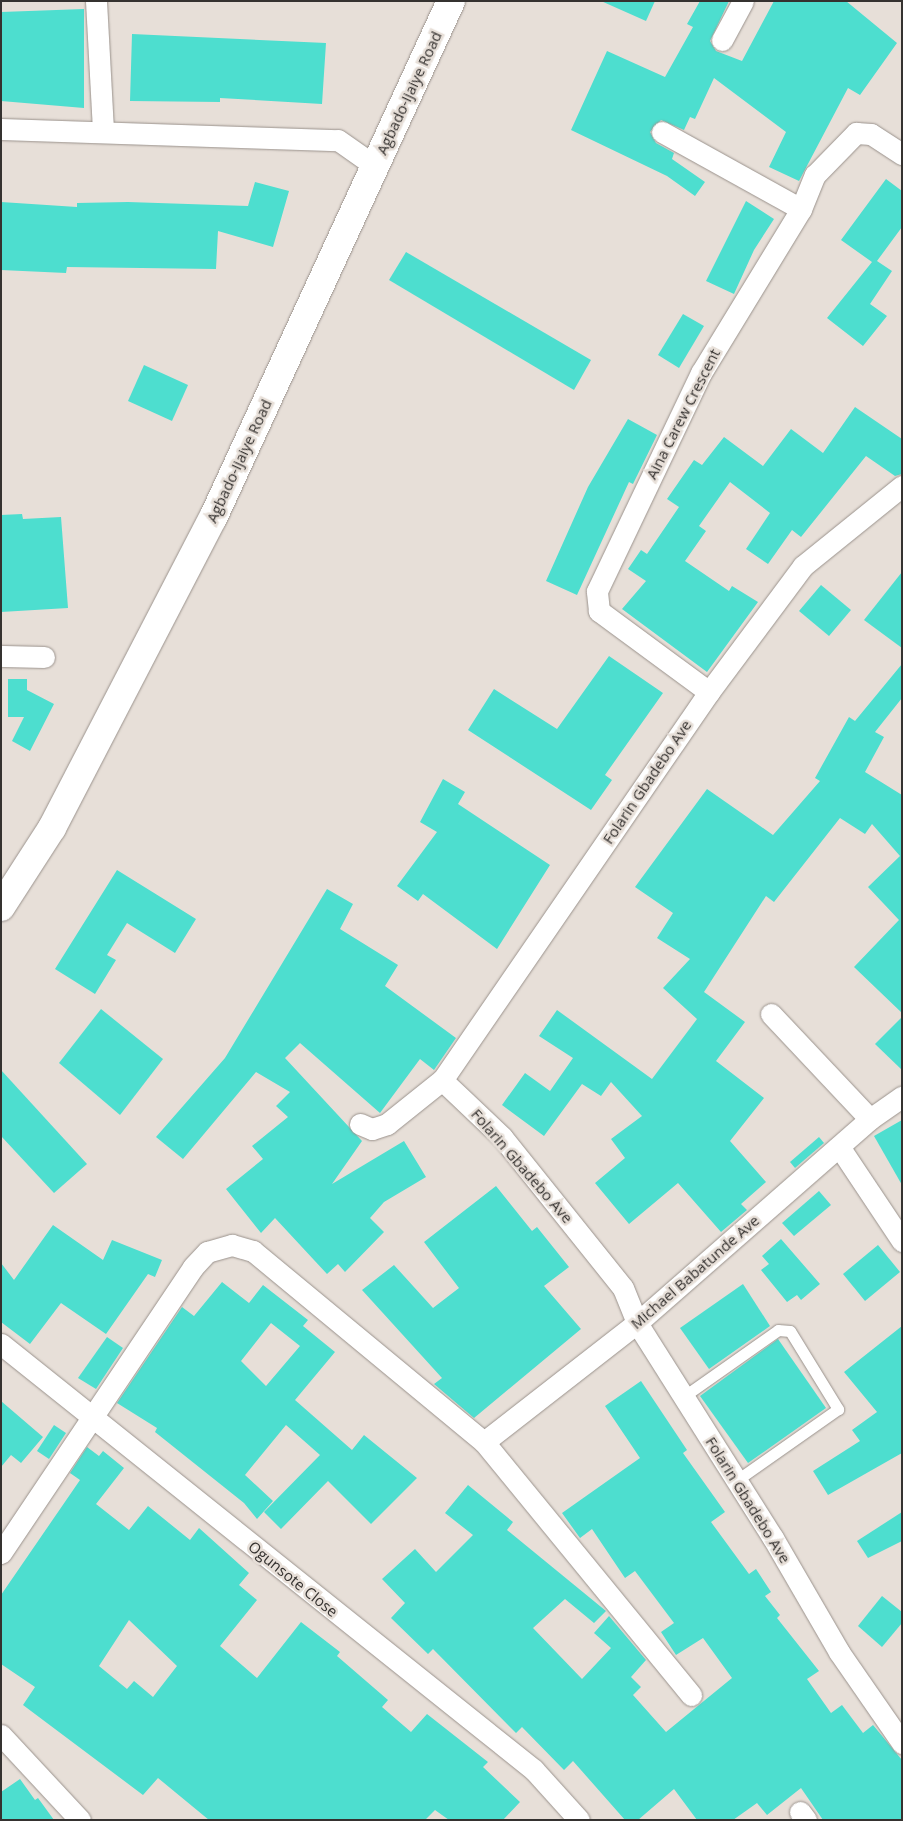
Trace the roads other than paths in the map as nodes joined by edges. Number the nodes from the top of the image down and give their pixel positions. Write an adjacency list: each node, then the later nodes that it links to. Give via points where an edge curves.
1 (96, 1): 6 (street)
2 (451, 1): 9 (street, Agbado-Ijaiye Road)
3 (744, 1): 4 (street)
4 (722, 40)
5 (1, 129): 6 (street)
6 (102, 129): 9 (street, via 338,140)
7 (662, 132): 10 (street)
8 (902, 154): 10 (street, Aina Carew Crescent, via 871,134 856,133 815,175)
9 (375, 166): 15 (street, Agbado-Ijaiye Road, via 213,518 52,828)
10 (801, 209): 14 (street, Aina Carew Crescent, via 700,373 594,601 599,611)
11 (902, 486): 14 (street, Folarin Gbadebo Ave, via 803,566)
12 (1, 656): 13 (street)
13 (44, 656)
14 (709, 692): 17 (street, Folarin Gbadebo Ave)
15 (1, 907)
16 (771, 1014): 19 (street)
17 (442, 1080): 20 (street, via 387,1124 372,1129); 23 (street, Folarin Gbadebo Ave, via 502,1138 555,1203 623,1288)
18 (902, 1097): 19 (street, Michael Babatunde Ave)
19 (870, 1119): 21 (street, Michael Babatunde Ave)
20 (360, 1124)
21 (840, 1148): 22 (street); 23 (street, Michael Babatunde Ave)
22 (902, 1241)
23 (637, 1323): 25 (street, Folarin Gbadebo Ave); 27 (street, Michael Babatunde Ave)
24 (1, 1344): 26 (street, Ogunsote Close)
25 (682, 1397): 28 (street, Folarin Gbadebo Ave); 28 (lane, via 778,1330 790,1331 838,1410)
26 (93, 1415): 27 (street, via 192,1268 207,1252 232,1245 253,1251); 29 (street); 34 (street, Ogunsote Close, via 534,1770)
27 (484, 1442): 30 (street)
28 (737, 1480): 32 (street, Folarin Gbadebo Ave, via 838,1652)
29 (1, 1553)
30 (691, 1695)
31 (1, 1735): 33 (street)
32 (902, 1743)
33 (80, 1820)
34 (579, 1820)

